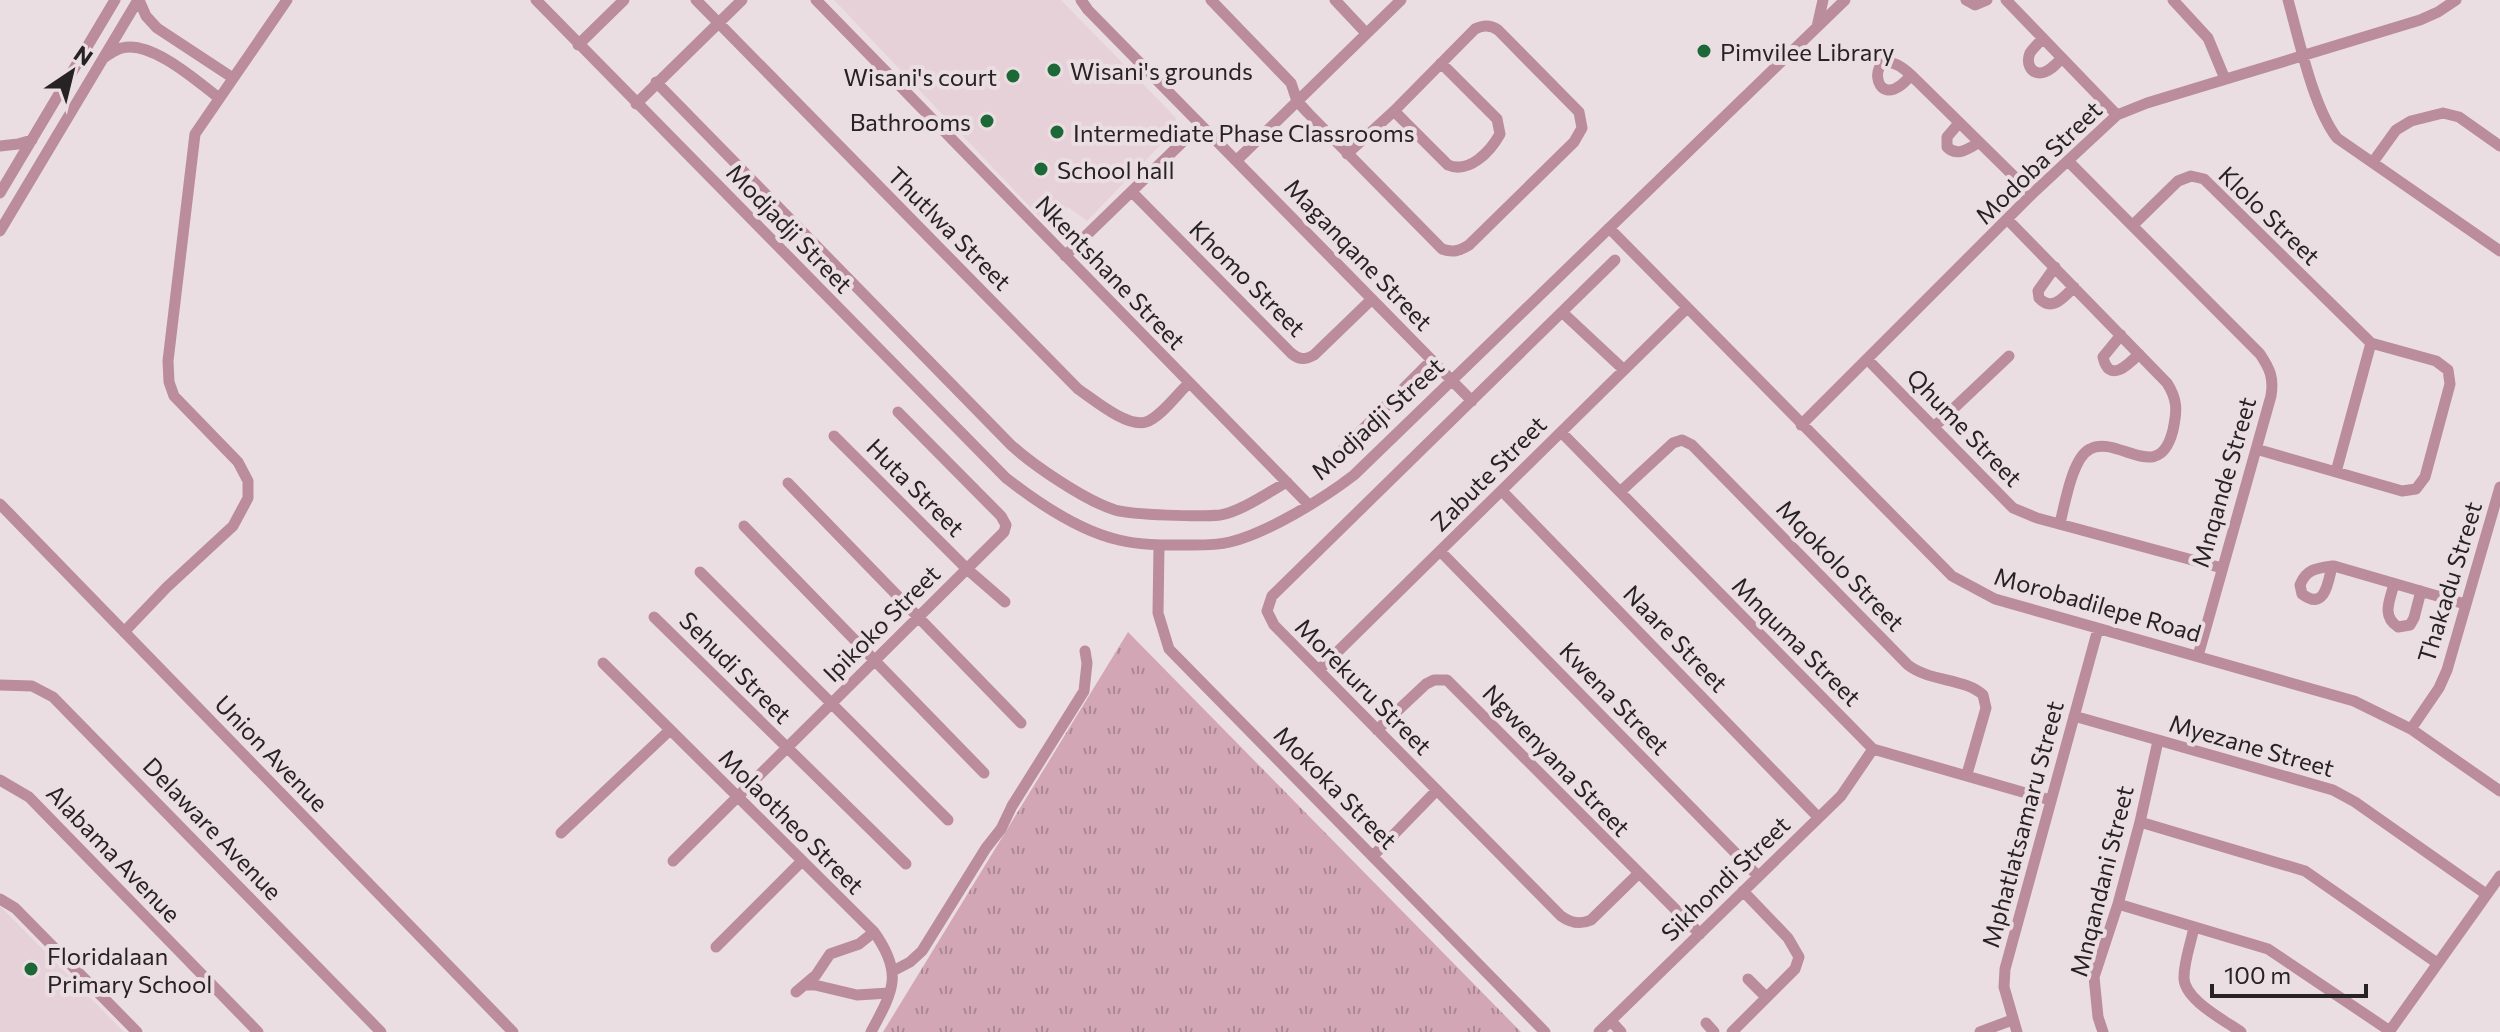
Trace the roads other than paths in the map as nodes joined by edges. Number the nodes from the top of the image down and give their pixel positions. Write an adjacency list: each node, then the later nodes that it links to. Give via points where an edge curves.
1 (115, 0): 41 (street)
2 (138, 0): 27 (street); 31 (street, via 157,28)
3 (287, 0): 31 (street)
4 (536, 0): 25 (street, Modjadji Street)
5 (624, 0): 25 (street)
6 (696, 0): 21 (street, Thutlwa Street)
7 (742, 0): 21 (street)
8 (816, 0): 57 (street, Nkentshane Street)
9 (1081, 0): 40 (street, Maganqane Street)
10 (1211, 0): 35 (street, via 1291,83)
11 (1335, 0): 23 (street)
12 (1401, 0): 23 (street)
13 (1823, 0): 22 (street)
14 (1966, 0): 15 (street, via 1975,5)
15 (1987, 0)
16 (2006, 0): 24 (street)
17 (2173, 0): 32 (street, via 2208,38)
18 (2288, 0): 26 (street)
19 (2456, 0): 26 (street, Modoba Street, via 2420,20)
20 (1841, 1): 22 (street, Modjadji Street)
21 (717, 22): 33 (street); 72 (street, Thutlwa Street, via 1078,389 1128,421 1141,423 1156,416)
22 (1817, 28): 54 (street, Modjadji Street)
23 (1366, 33): 35 (street)
24 (2043, 38): 28 (street); 28 (street, via 2028,57 2031,69 2044,73)
25 (578, 45): 36 (street, Modjadji Street)
26 (2304, 57): 32 (street, Modoba Street); 48 (street, via 2327,126)
27 (103, 58): 34 (street, via 121,48 151,51); 55 (street)
28 (2062, 58): 38 (street)
29 (1441, 63): 37 (street); 37 (street, via 1497,119 1500,134 1492,145 1468,167 1454,168); 45 (street, via 1475,29 1493,26 1579,112 1582,125 1574,142 1456,252 1442,249)
30 (1911, 75): 39 (street)
31 (233, 78): 34 (street)
32 (2225, 79): 38 (street, Modoba Street)
33 (656, 82): 36 (street); 82 (street, via 1011,445 1060,480 1115,510 1220,515)
34 (219, 98): 104 (street, via 198,128 193,148 168,372 179,403 245,472 248,498 233,526)
35 (1297, 101): 45 (street); 46 (street)
36 (636, 104): 91 (street, Modjadji Street, via 1006,478 1093,531 1116,540)
37 (1394, 111): 45 (street)
38 (2117, 115): 47 (street, Modoba Street)
39 (1959, 123): 42 (street); 42 (street, via 1947,137 1950,151)
40 (1200, 125): 46 (street, Maganqane Street); 50 (street)
41 (32, 140): 43 (street); 49 (street)
42 (1978, 143): 51 (street)
43 (0, 146)
44 (2500, 146): 48 (street, via 2459,117 2443,113 2396,130)
45 (1347, 154)
46 (1236, 161): 61 (street, Maganqane Street)
47 (2068, 161): 51 (street, Modoba Street); 53 (street, Mnqande Street)
48 (2373, 162): 56 (street)
49 (1, 188)
50 (1132, 192): 57 (street); 61 (street, Khomo Street, via 1298,358 1314,355)
51 (2032, 194): 52 (street, Modoba Street)
52 (2008, 220): 59 (street); 69 (street, Modoba Street)
53 (2133, 225): 65 (street, Klolo Street, via 2178,181 2204,179); 79 (street, Mnqande Street, via 2270,369 2271,396)
54 (1609, 228): 62 (street, Morobadilepe Road); 71 (street, Modjadji Street)
55 (0, 231)
56 (2500, 251)
57 (1065, 256): 72 (street, Nkentshane Street)
58 (1615, 260): 63 (street, Morekuru Street)
59 (2055, 267): 60 (street); 60 (street, via 2041,283 2039,298 2051,305)
60 (2074, 287): 64 (street)
61 (1372, 299): 68 (street, Maganqane Street)
62 (1687, 308): 70 (street, Zabute Street); 75 (street, Morobadilepe Road)
63 (1562, 312): 70 (street); 73 (street, Morekuru Street)
64 (2121, 335): 66 (street); 66 (street, via 2103,357 2104,364 2117,371)
65 (2371, 343): 81 (street); 81 (street, via 2436,361 2448,370 2450,384 2425,477 2416,489 2402,491)
66 (2139, 354): 89 (street, via 2175,396 2170,439 2154,457 2102,446 2089,449 2077,462)
67 (2009, 356): 76 (street)
68 (1432, 360): 71 (street, Maganqane Street); 80 (street)
69 (1868, 360): 75 (street, Modoba Street); 76 (street, Qhume Street)
70 (1623, 369): 77 (street, Zabute Street)
71 (1453, 381): 73 (street, Maganqane Street); 88 (street, Modjadji Street, via 1354,475)
72 (1189, 383): 82 (street, Nkentshane Street)
73 (1472, 401): 109 (street, Morekuru Street, via 1269,600 1272,622)
74 (898, 412): 95 (street, Ipikoko Street, via 1004,521 1001,536)
75 (1801, 425): 103 (street, Morobadilepe Road, via 1952,576 1995,599)
76 (1935, 426): 89 (street, Qhume Street, via 2013,508)
77 (1561, 432): 85 (street, Zabute Street); 86 (street, Mnquma Street)
78 (834, 436): 95 (street, Huta Street)
79 (2256, 449): 81 (street); 94 (street, Mnqande Street)
80 (1332, 463)
81 (2336, 472)
82 (1287, 482): 88 (street, Nkentshane Street)
83 (788, 483): 102 (street)
84 (2500, 487): 100 (street, Thakadu Street)
85 (1502, 491): 92 (street, Zabute Street); 127 (street, Naare Street)
86 (1620, 492): 119 (street, Mnquma Street); 121 (street, Mqokolo Street, via 1673,443 1692,445 1908,665 1983,695 1986,708)
87 (0, 504): 104 (street, Union Avenue)
88 (1309, 505): 91 (street, Modjadji Street, via 1232,542)
89 (2060, 523): 94 (street, Qhume Street)
90 (744, 526): 107 (street)
91 (1159, 545): 131 (street, Mokoka Street, via 1158,613 1169,649)
92 (1440, 551): 109 (street, Zabute Street); 136 (street, Kwena Street)
93 (2332, 566): 97 (street)
94 (2222, 568): 106 (street, Mnqande Street)
95 (967, 569): 99 (street, Huta Street); 102 (street, Ipikoko Street)
96 (700, 572): 111 (street)
97 (2394, 584): 98 (street); 98 (street, via 2388,616 2398,627 2410,625)
98 (2421, 591): 100 (street)
99 (1005, 602)
100 (2465, 604): 114 (street, Thakadu Street, via 2447,670)
101 (654, 617): 118 (street, Sehudi Street)
102 (918, 618): 107 (street, Ipikoko Street); 113 (street)
103 (2098, 629): 106 (street, Morobadilepe Road); 112 (street, Mphatlatsamaru Street)
104 (124, 632): 156 (street, Union Avenue)
105 (1085, 651): 147 (street, via 1084,691 1067,721 922,951)
106 (2198, 656): 114 (street, Morobadilepe Road, via 2354,701)
107 (876, 661): 111 (street, Ipikoko Street); 120 (street)
108 (603, 663): 115 (street, Molaotheo Street)
109 (1319, 670): 116 (street, Morekuru Street)
110 (0, 685): 155 (street, Delaware Avenue, via 32,686 53,697)
111 (832, 704): 118 (street, Ipikoko Street); 128 (street)
112 (2074, 716): 117 (street, Myezane Street); 126 (street, Mphatlatsamaru Street)
113 (1021, 723)
114 (2411, 729): 124 (street, Morobadilepe Road)
115 (670, 730): 125 (street, Molaotheo Street); 130 (street)
116 (1377, 730): 123 (street, Morekuru Street); 135 (street, Ngwenyana Street, via 1426,684 1447,680)
117 (2158, 741): 129 (street, Mnqandani Street); 139 (street, Myezane Street, via 2333,790)
118 (787, 749): 125 (street, Ipikoko Street); 134 (street, Sehudi Street)
119 (1873, 749): 121 (street); 127 (street, Sikhondi Street, via 1841,796)
120 (984, 773)
121 (1967, 774): 126 (street)
122 (0, 780): 153 (street, Alabama Avenue, via 29,797)
123 (1437, 790): 131 (street); 135 (street, Morekuru Street, via 1567,920 1591,920)
124 (2500, 791)
125 (737, 797): 132 (street, Ipikoko Street); 133 (street, Molaotheo Street)
126 (2050, 800): 151 (street, Mphatlatsamaru Street, via 2005,969)
127 (1818, 817): 136 (street, Sikhondi Street)
128 (948, 820)
129 (2140, 822): 141 (street, Mnqandani Street); 146 (street, via 2305,871)
130 (561, 833)
131 (1373, 856): 158 (street, Mokoka Street)
132 (673, 861)
133 (801, 862): 143 (street, Molaotheo Street); 145 (street)
134 (906, 864)
135 (1638, 874): 144 (street, Ngwenyana Street)
136 (1758, 876): 138 (street, Sikhondi Street)
137 (2500, 876): 139 (street)
138 (1743, 891): 144 (street, Sikhondi Street); 150 (street, via 1799,957 1795,969)
139 (2486, 894): 146 (street)
140 (0, 899): 154 (street)
141 (2118, 904): 142 (street); 164 (street, Mnqandani Street, via 2094,977)
142 (2194, 927): 165 (street, via 2184,978 2187,990); 166 (street, via 2268,949)
143 (874, 932): 147 (street, Molaotheo Street); 149 (street, via 859,944 830,954 801,988)
144 (1700, 934): 152 (street, Sikhondi Street)
145 (716, 947)
146 (2437, 963): 166 (street)
147 (893, 971): 149 (street)
148 (1748, 979): 150 (street)
149 (889, 993): 157 (street)
150 (1766, 997): 161 (street)
151 (2012, 1020): 162 (street); 163 (street, Mphatlatsamaru Street)
152 (1611, 1021): 159 (street, Sikhondi Street); 160 (street)
153 (252, 1030)
154 (137, 1032)
155 (381, 1032)
156 (513, 1032)
157 (871, 1032)
158 (1545, 1032)
159 (1599, 1032)
160 (1621, 1032)
161 (1732, 1032)
162 (1980, 1032)
163 (2017, 1032)
164 (2103, 1032)
165 (2241, 1032)
166 (2390, 1032)

